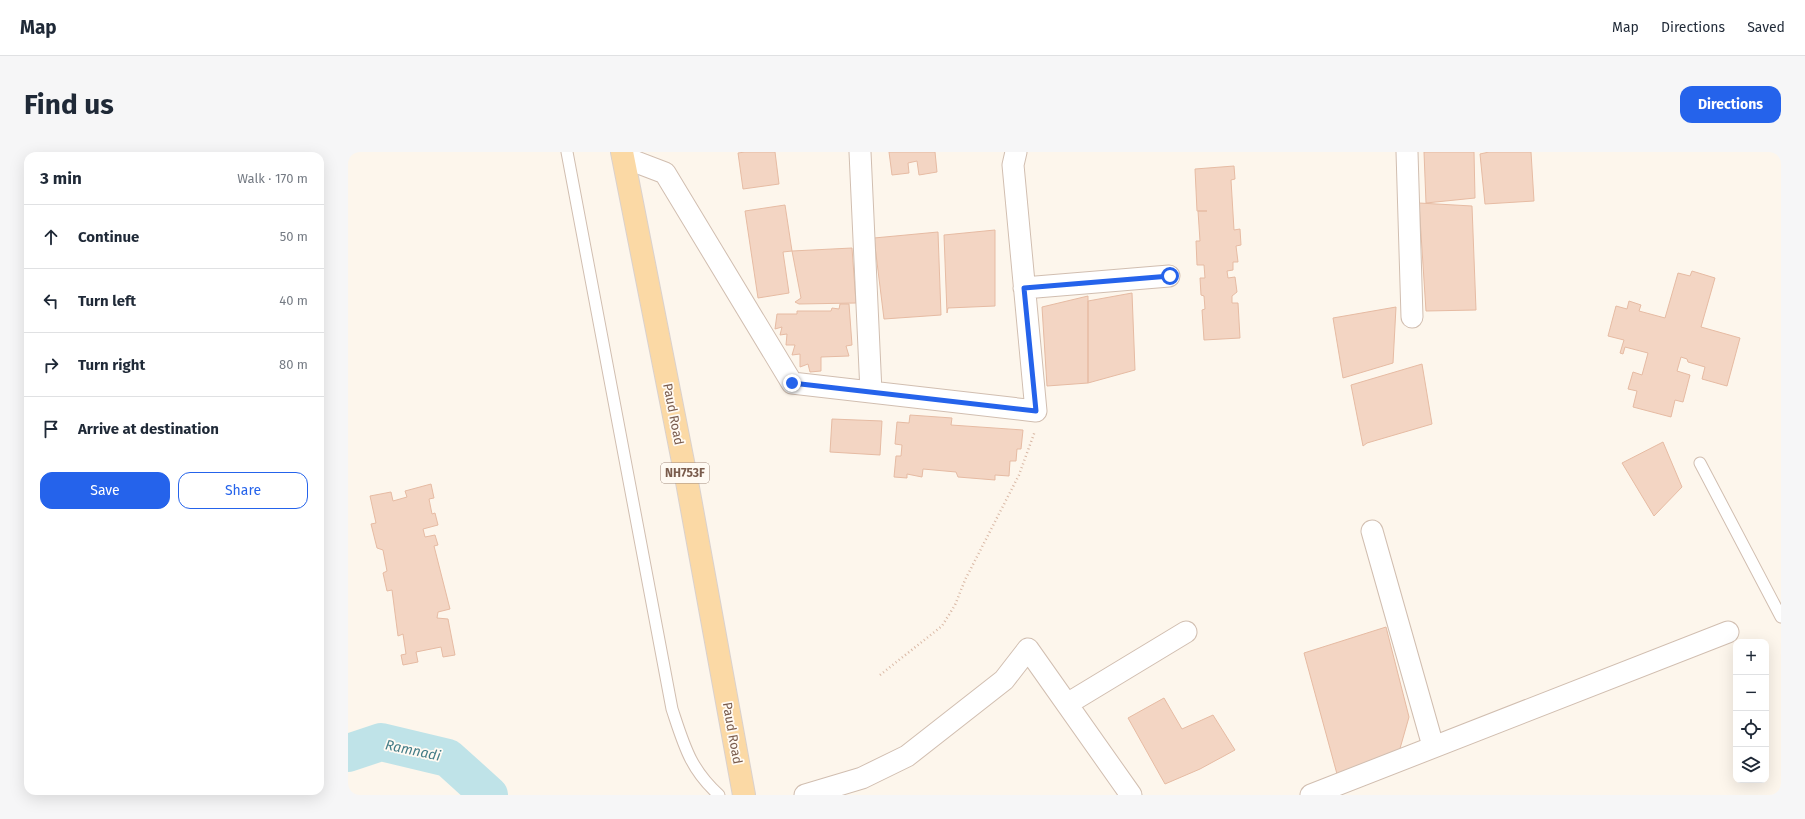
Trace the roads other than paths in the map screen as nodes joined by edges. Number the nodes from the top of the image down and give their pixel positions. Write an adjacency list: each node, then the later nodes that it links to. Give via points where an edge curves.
1 (567, 152): 17 (lane, via 672,709 687,752 704,781)
2 (860, 152): 9 (street)
3 (1016, 152): 7 (street, via 1013,166)
4 (1407, 152): 8 (street)
5 (622, 155): 9 (street, via 665,173 792,383); 18 (main road, Paud Road / NH753F, via 689,490)
6 (1170, 276): 7 (street)
7 (1024, 288): 9 (street, via 1036,411)
8 (1412, 317)
9 (871, 392)
10 (1700, 463): 12 (lane)
11 (1372, 531): 16 (street)
12 (1781, 617)
13 (1186, 632): 15 (street)
14 (1728, 632): 16 (street)
15 (1067, 704): 19 (street, via 1028,649 1004,680 907,756 862,778); 20 (street)
16 (1433, 746): 21 (street)
17 (719, 795)
18 (744, 795)
19 (805, 795)
20 (1131, 795)
21 (1311, 795)

